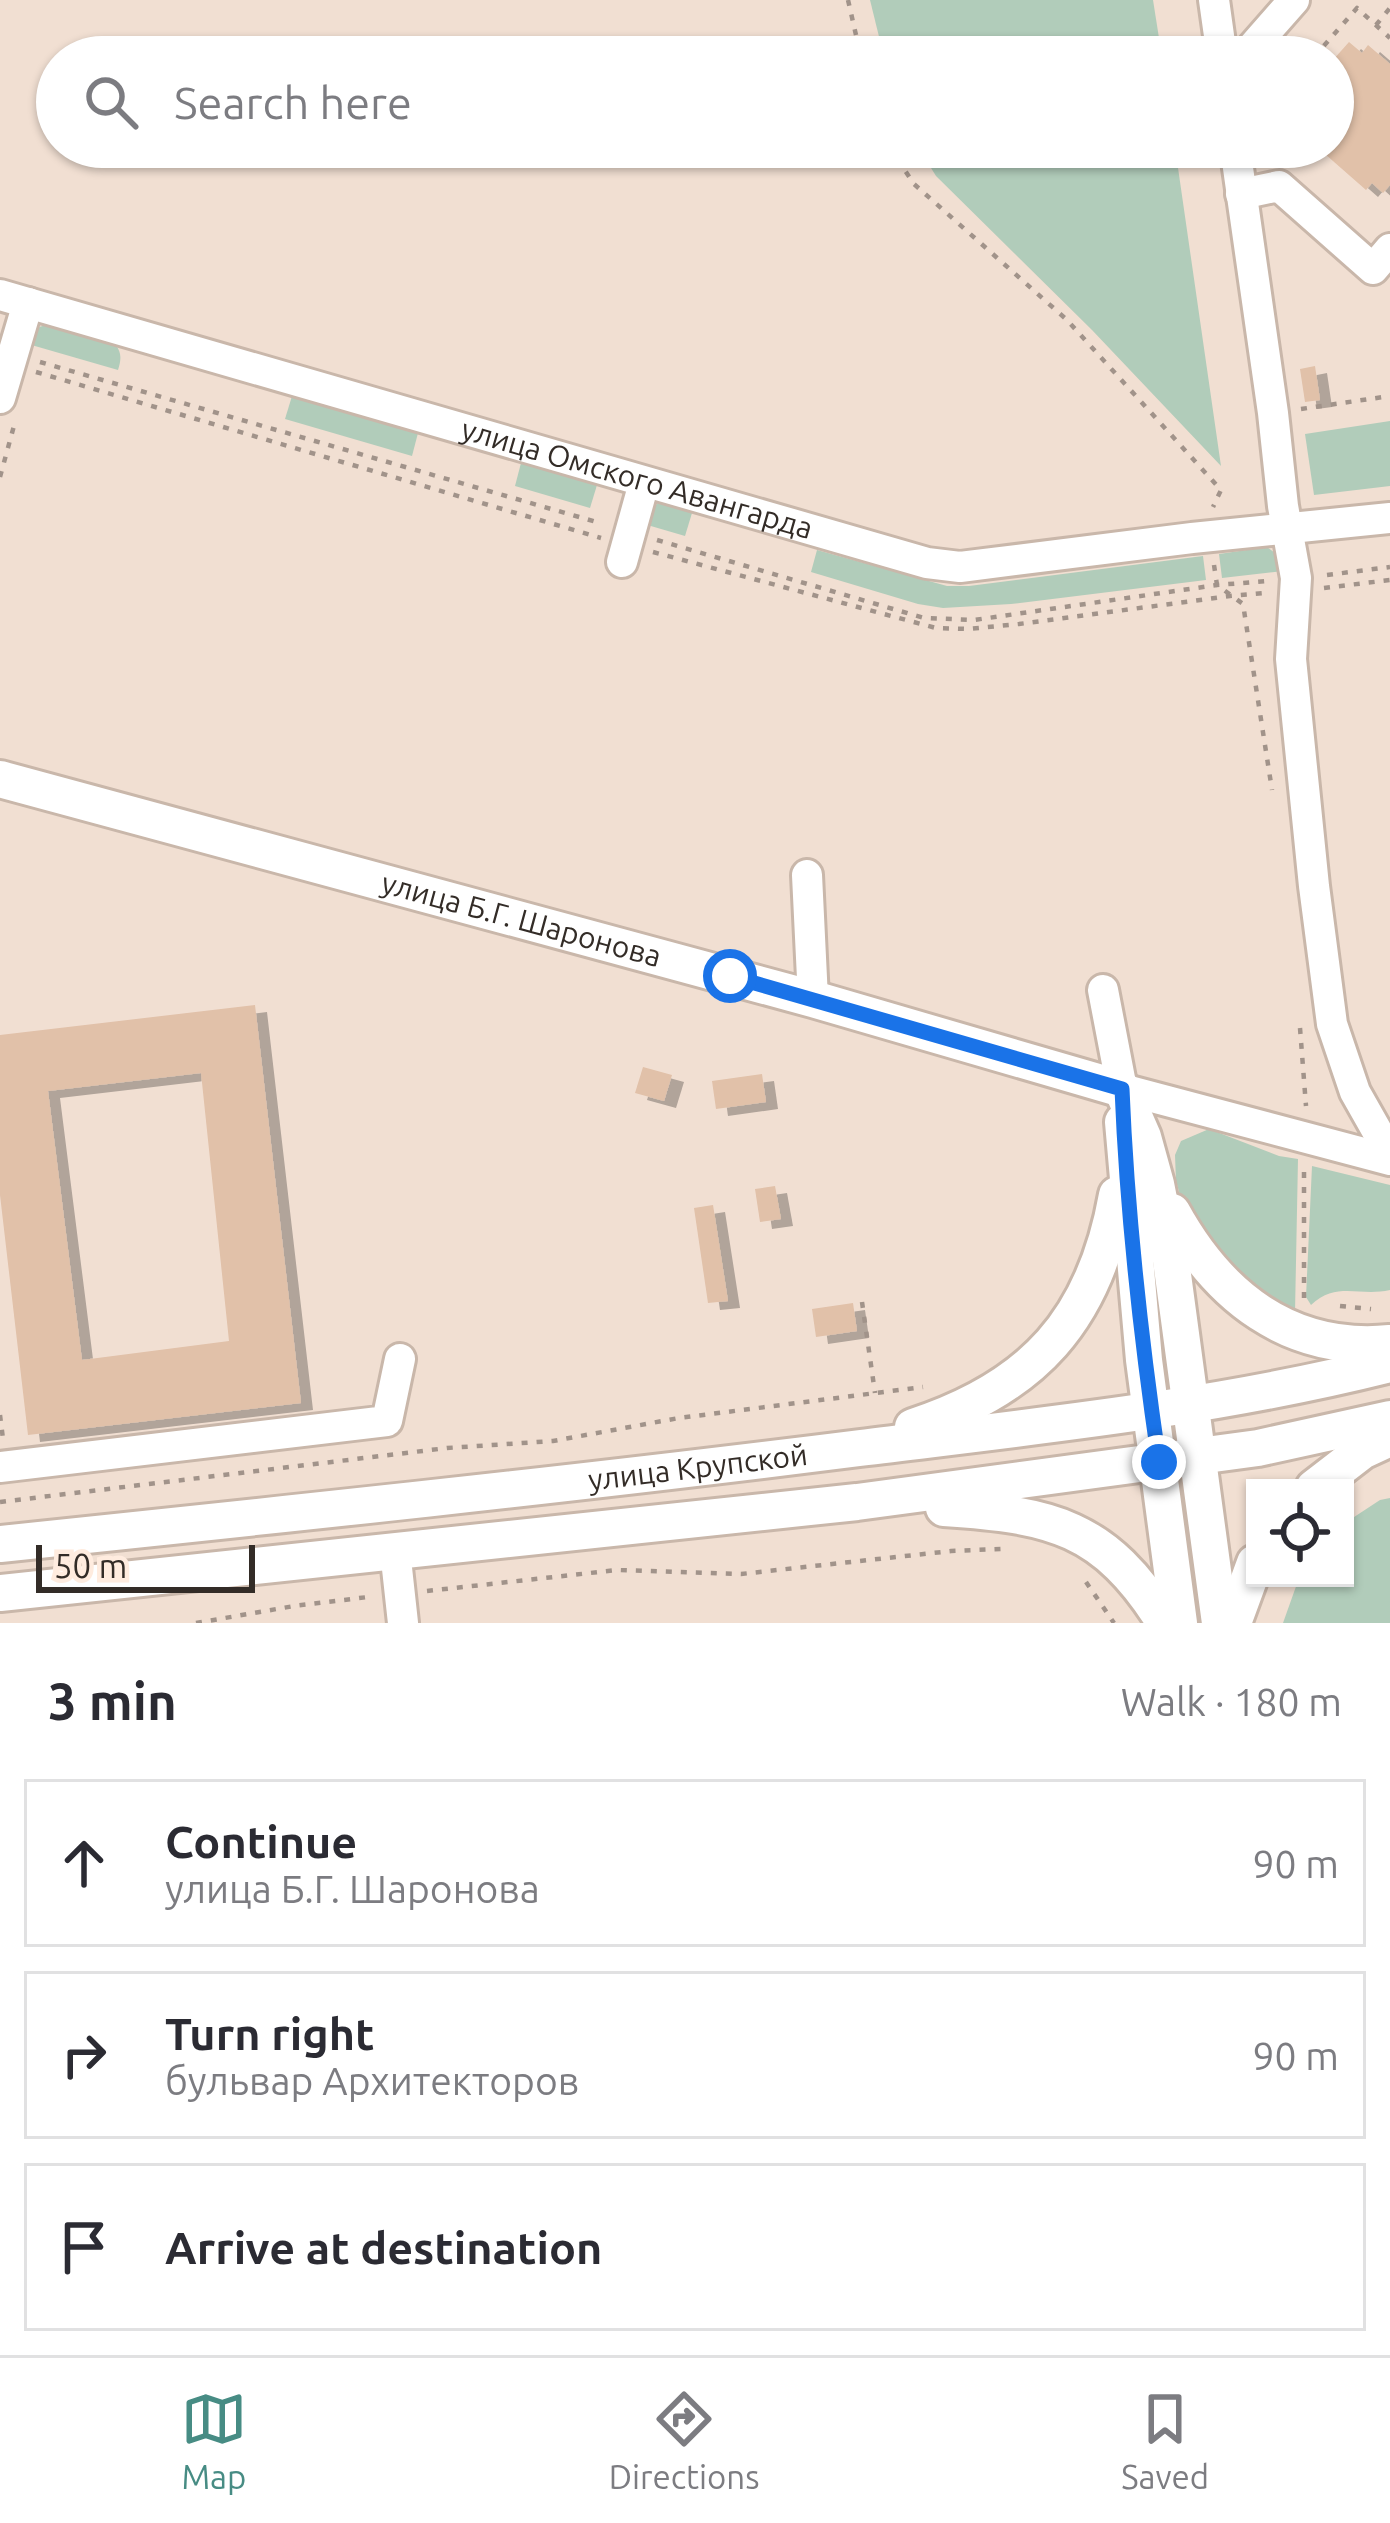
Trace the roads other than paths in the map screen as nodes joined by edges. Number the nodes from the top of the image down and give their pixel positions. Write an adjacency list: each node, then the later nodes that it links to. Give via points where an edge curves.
1 (1214, 0): 3 (street)
2 (1294, 0): 4 (street)
3 (1219, 36)
4 (1262, 36)
5 (1238, 168): 6 (street)
6 (1241, 194): 7 (street, via 1279,186 1373,268); 12 (street)
7 (1390, 249)
8 (14, 299): 9 (street); 10 (street, улица Омского Авангарда)
9 (0, 398)
10 (644, 483): 12 (street, улица Омского Авангарда, via 960,567); 13 (street)
11 (1390, 518): 12 (street, улица Омского Авангарда)
12 (1286, 529): 20 (street, via 1298,592 1291,659 1332,1024 1355,1092)
13 (624, 554)
14 (0, 779): 17 (main road, улица Б.Г. Шаронова)
15 (807, 875): 17 (street)
16 (1103, 990): 18 (street)
17 (813, 999): 18 (main road, улица Б.Г. Шаронова)
18 (1122, 1089): 19 (main road); 20 (street, улица Б.Г. Шаронова); 21 (main road)
19 (1124, 1150): 26 (main road); 29 (main road, via 1096,1276 1033,1364 940,1418)
20 (1390, 1157)
21 (1156, 1184): 22 (main road, via 1226,1288 1263,1316 1315,1338); 25 (main road)
22 (1390, 1343)
23 (400, 1359): 32 (street, via 387,1420)
24 (1390, 1364): 25 (main road, улица Крупской)
25 (1192, 1404): 26 (main road, улица Крупской); 30 (main road)
26 (1151, 1410): 29 (main road, улица Крупской); 31 (main road)
27 (1390, 1418): 30 (main road, улица Крупской)
28 (1390, 1438): 33 (main road)
29 (844, 1450): 35 (main road, улица Крупской)
30 (1199, 1457): 31 (main road, улица Крупской); 42 (main road)
31 (1159, 1462): 34 (main road, улица Крупской); 41 (main road)
32 (0, 1467)
33 (1326, 1479)
34 (856, 1502): 36 (main road, улица Крупской); 40 (main road, via 1041,1518 1109,1555)
35 (0, 1544)
36 (395, 1550): 38 (main road, улица Крупской); 39 (street)
37 (1247, 1587): 43 (main road)
38 (0, 1593)
39 (401, 1608)
40 (1165, 1623)
41 (1179, 1623)
42 (1220, 1623)
43 (1234, 1623)

